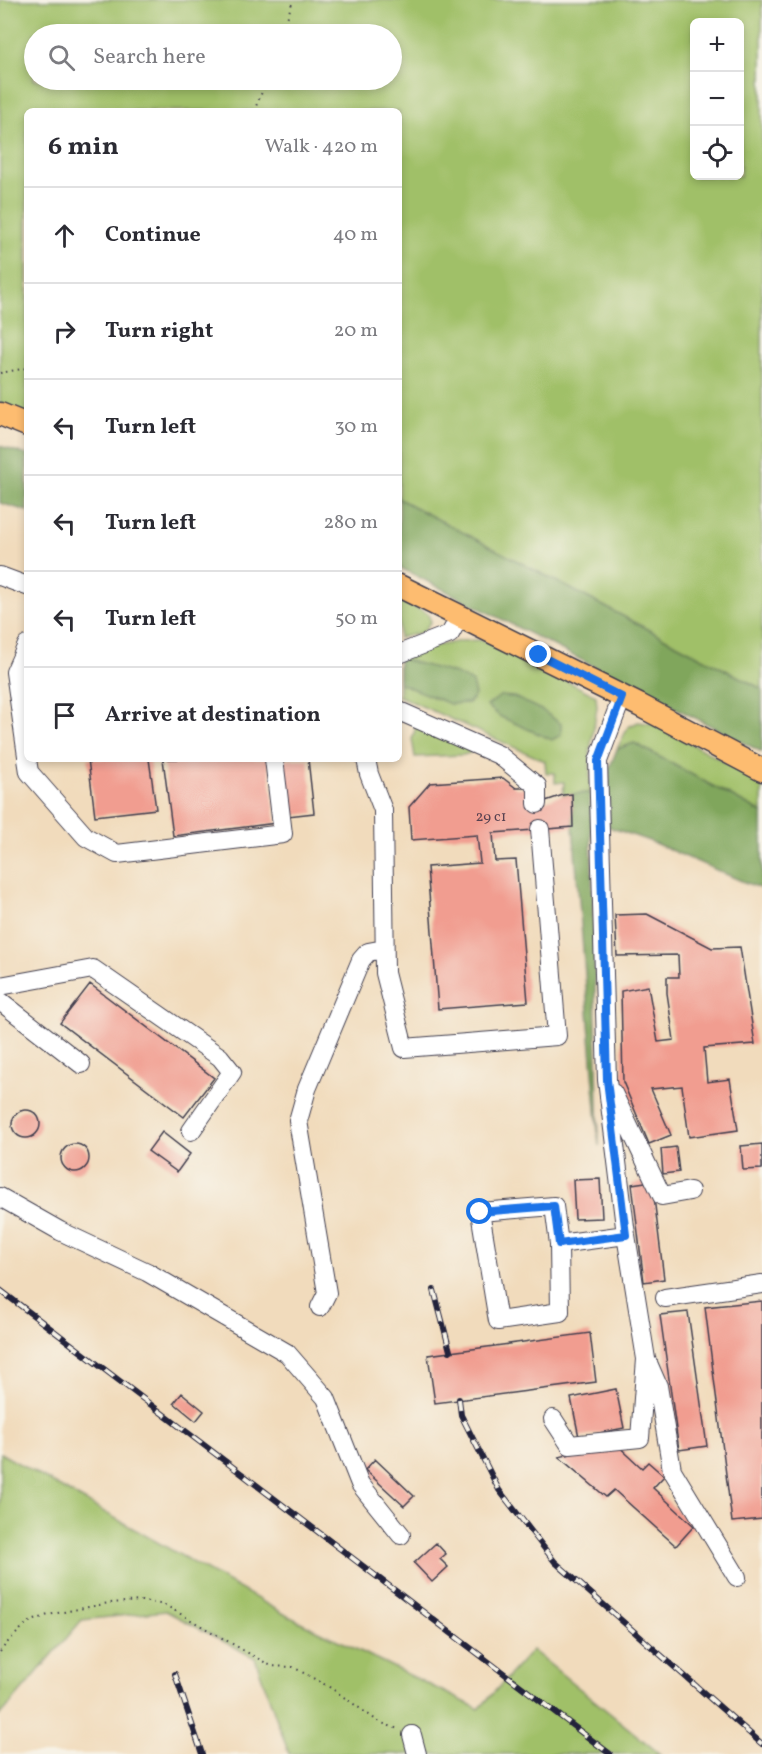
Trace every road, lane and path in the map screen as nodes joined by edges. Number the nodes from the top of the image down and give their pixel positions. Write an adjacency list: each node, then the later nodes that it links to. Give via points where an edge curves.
1 (293, 0): 2 (path)
2 (285, 24)
3 (263, 90): 4 (path)
4 (255, 108)
5 (24, 369): 6 (path)
6 (0, 373)
7 (0, 414): 8 (main road)
8 (24, 424)
9 (0, 576): 10 (street)
10 (24, 585)
11 (402, 587): 12 (main road)
12 (460, 616): 14 (street, via 450,634); 15 (main road)
13 (24, 652): 17 (street, via 15,672)
14 (402, 653)
15 (622, 697): 21 (main road); 28 (street, via 598,761)
16 (402, 712): 22 (street, via 499,755 537,786)
17 (24, 736)
18 (28, 762): 19 (street, via 29,772 86,837 117,854 283,834)
19 (274, 762)
20 (367, 762): 24 (street, via 383,810)
21 (762, 770)
22 (537, 804)
23 (540, 830): 24 (street, via 557,1036 405,1048 385,973)
24 (384, 949): 36 (street, via 368,952 361,960 307,1089 298,1121 327,1293)
25 (0, 986): 29 (street, via 93,969 220,1057 232,1072)
26 (0, 1001): 27 (street)
27 (81, 1064)
28 (607, 1080): 30 (street, via 662,1196); 32 (street)
29 (191, 1131)
30 (690, 1191)
31 (0, 1197): 39 (street, via 60,1231 147,1272 287,1353 326,1398 360,1484)
32 (626, 1235): 33 (street); 37 (street)
33 (559, 1244): 33 (street, via 560,1312 498,1321 480,1212 554,1206)
34 (762, 1284): 35 (street)
35 (665, 1298)
36 (320, 1307)
37 (646, 1359): 38 (street, via 640,1438 570,1445); 40 (street, via 658,1386 672,1470)
38 (553, 1419)
39 (401, 1535)
40 (737, 1577)
41 (0, 1652): 42 (path, via 27,1623 48,1615 110,1603 142,1601 165,1605 271,1666 292,1667 331,1688 379,1722)
42 (412, 1735): 43 (street)
43 (417, 1754)

